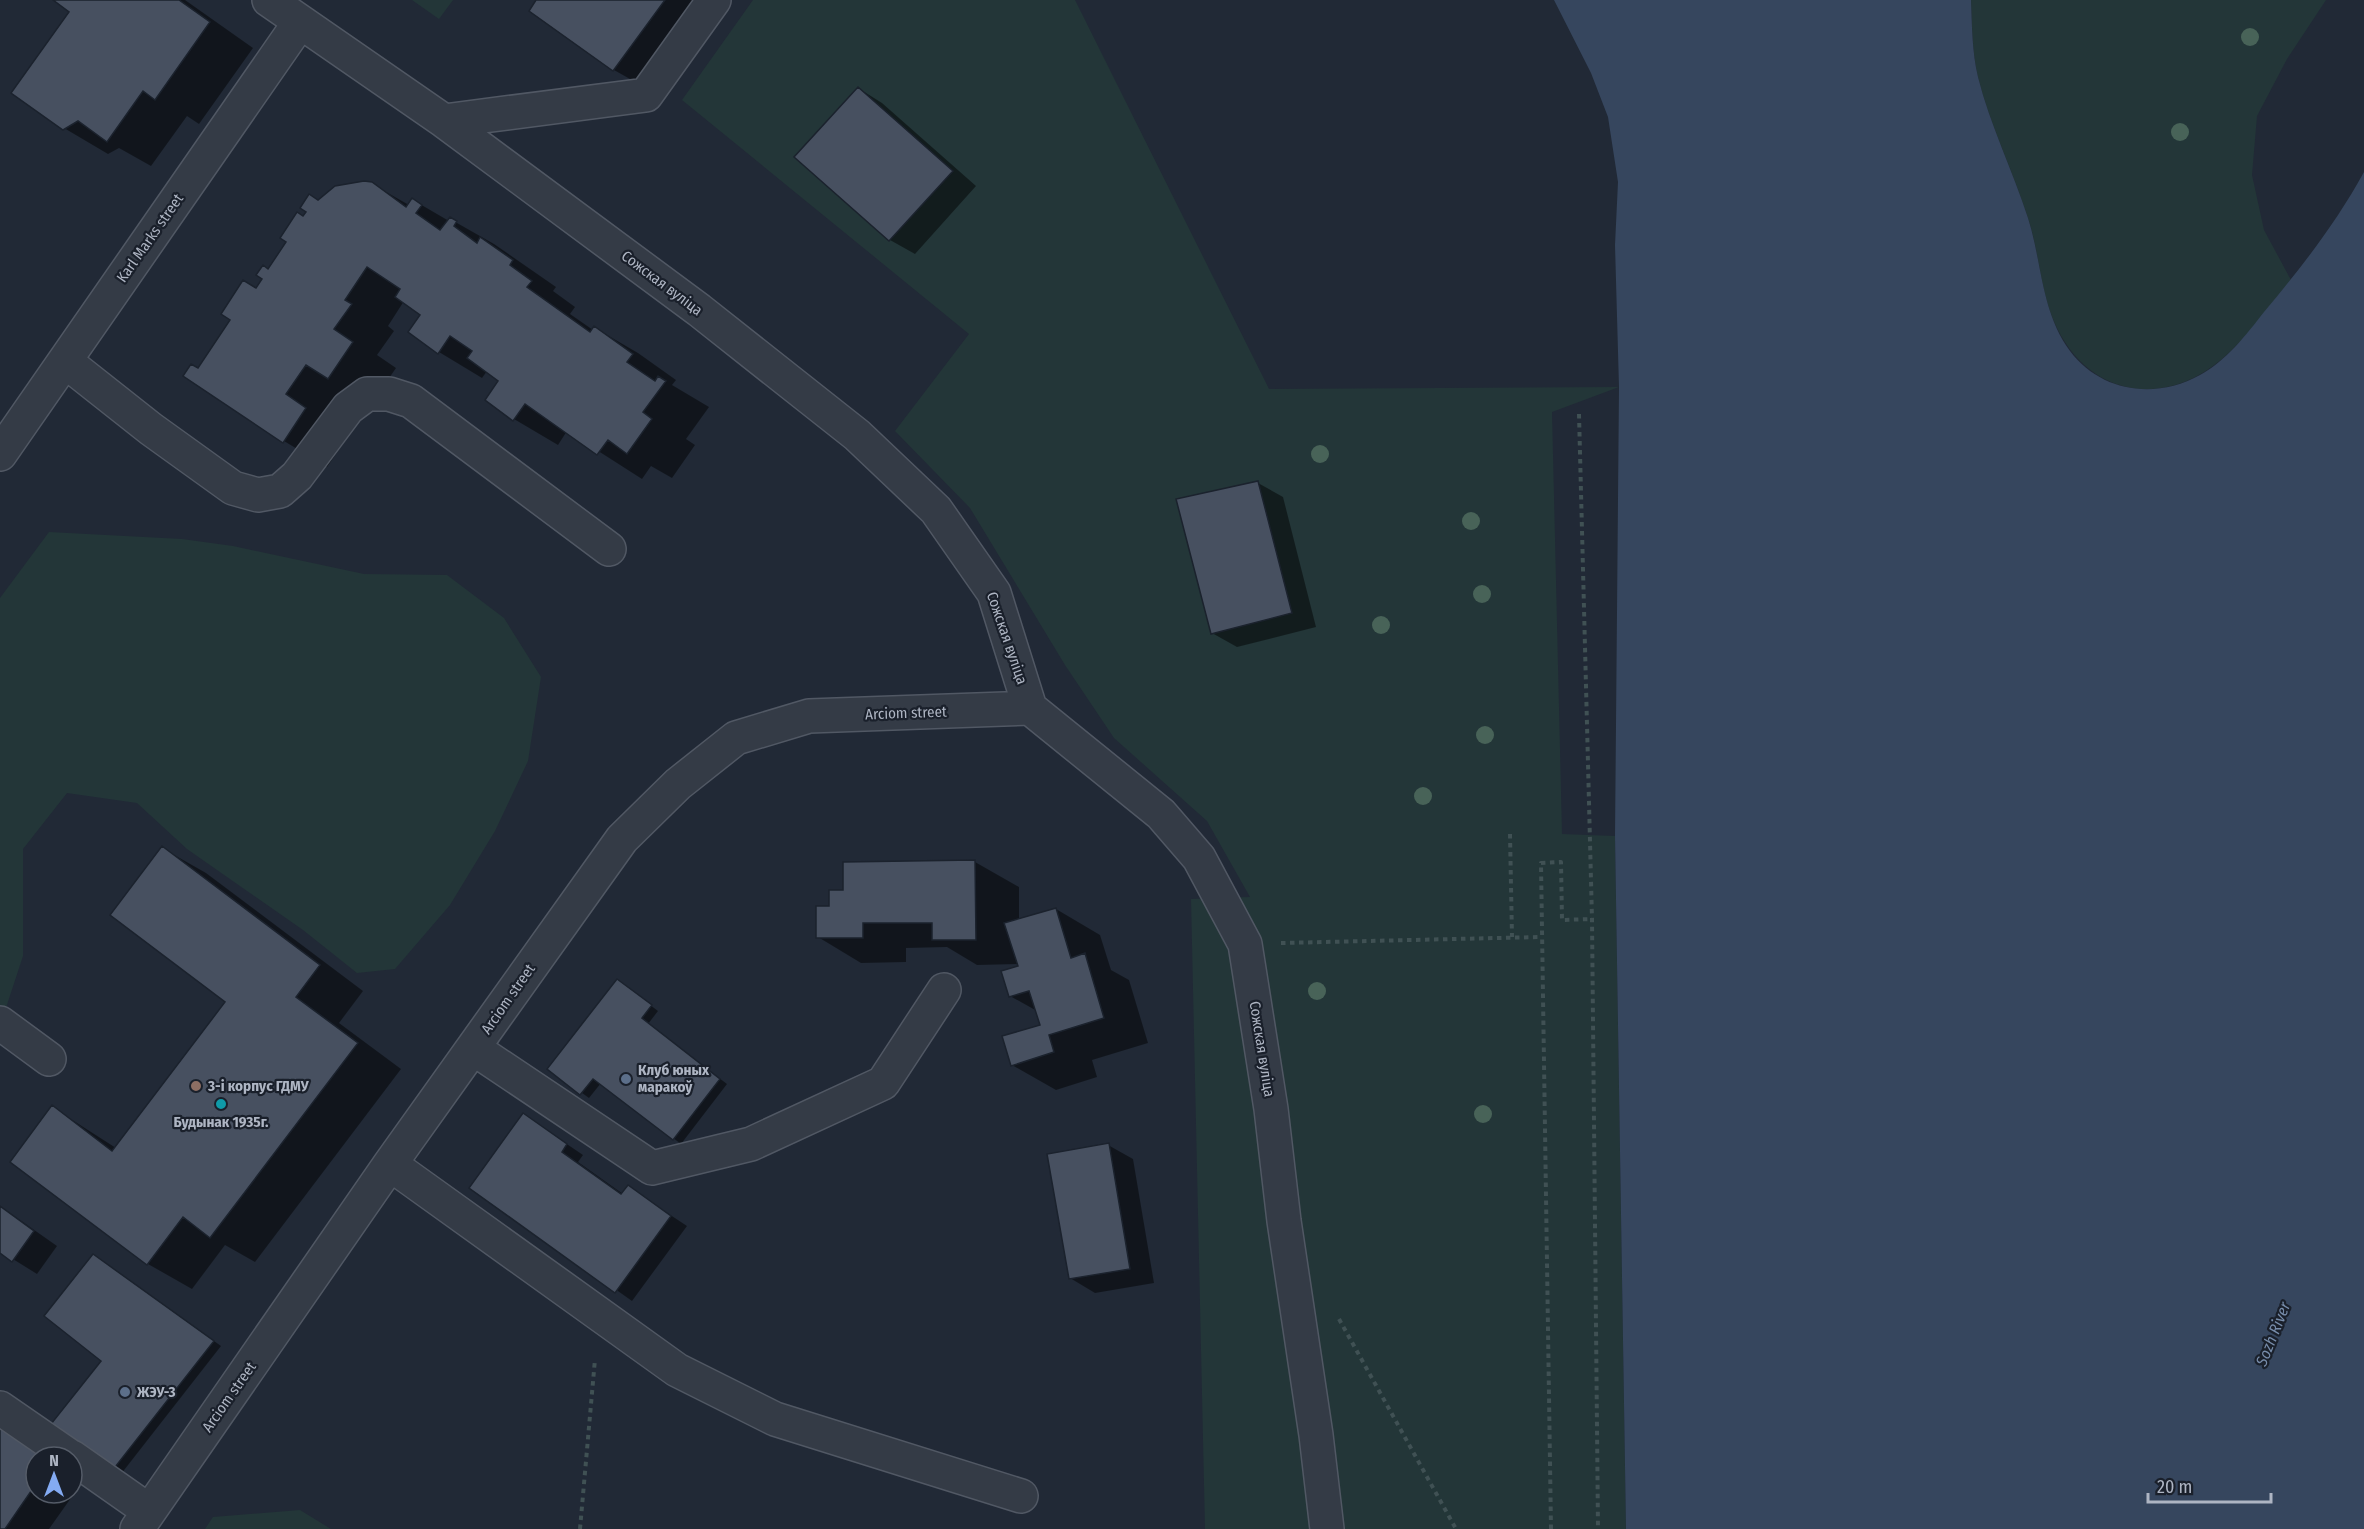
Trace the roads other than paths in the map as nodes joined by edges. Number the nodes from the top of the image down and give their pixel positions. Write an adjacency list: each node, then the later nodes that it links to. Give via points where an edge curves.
1 (268, 0): 3 (street, Сожская вуліца)
2 (714, 0): 4 (street, via 646,95)
3 (300, 21): 4 (street, Сожская вуліца); 5 (street, Karl Marks street)
4 (444, 121): 8 (street, Сожская вуліца, via 699,310 848,428 936,510 994,592)
5 (65, 361): 6 (street, Karl Marks street); 7 (street, via 233,488 258,495 280,490 297,476 348,408 368,394 389,394 411,401)
6 (0, 454)
7 (609, 549)
8 (1030, 708): 11 (street, Arciom street, via 808,716 736,738 678,784 622,839); 19 (street, Сожская вуліца, via 1161,814 1199,858 1245,944)
9 (944, 990): 11 (street, via 883,1083 751,1144 652,1168)
10 (0, 1023): 12 (street)
11 (473, 1048): 13 (street, Arciom street)
12 (49, 1059)
13 (390, 1164): 17 (street, via 677,1370 775,1419); 18 (street, Arciom street)
14 (0, 1408): 15 (street)
15 (54, 1445)
16 (84, 1468): 18 (street)
17 (1021, 1496)
18 (143, 1520)
19 (1327, 1529)

